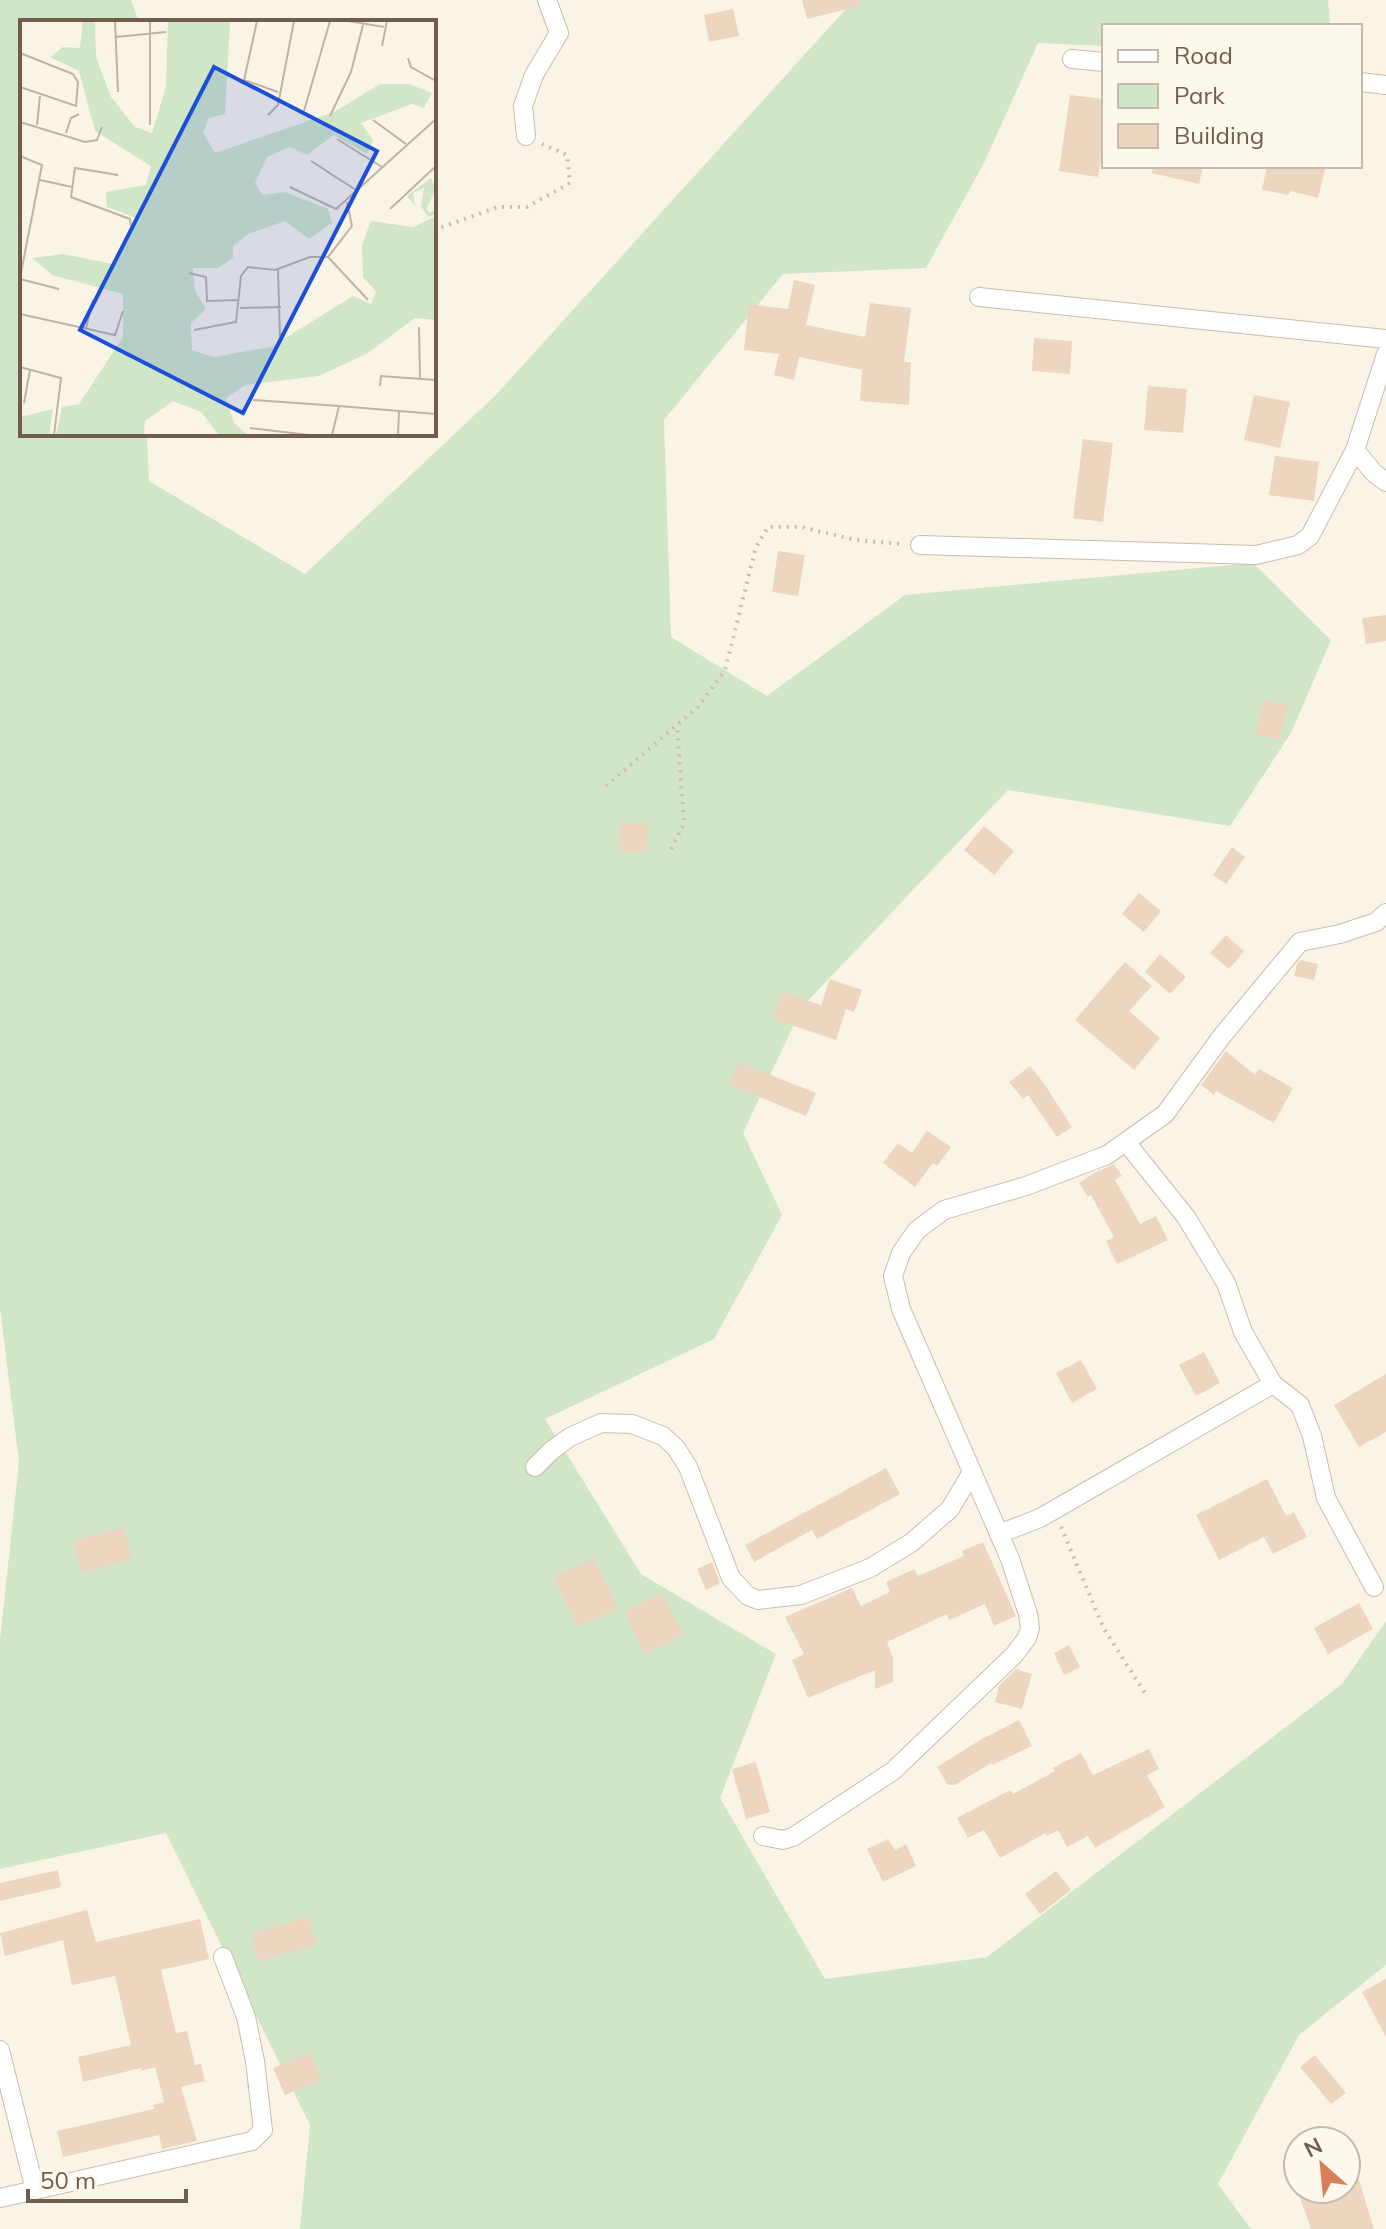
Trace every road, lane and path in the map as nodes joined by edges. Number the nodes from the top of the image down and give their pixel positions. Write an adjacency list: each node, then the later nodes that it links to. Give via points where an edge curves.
1 (547, 0): 6 (street, via 559,33 523,106)
2 (1072, 59): 3 (street)
3 (1102, 62)
4 (1362, 82): 5 (street)
5 (1386, 85)
6 (526, 136): 7 (path, via 567,155 570,183 527,207 498,207)
7 (436, 229)
8 (979, 297): 9 (street)
9 (1386, 339)
10 (1386, 354): 11 (street)
11 (1355, 450): 12 (street); 13 (street, via 1310,536 1298,545 1256,555)
12 (1386, 482)
13 (920, 545): 14 (path, via 768,527 756,547 725,670)
14 (677, 726): 15 (path); 16 (path, via 684,824)
15 (606, 786)
16 (671, 849)
17 (1386, 913): 18 (street, via 1376,922 1300,942 1165,1114)
18 (1126, 1142): 19 (street, via 1186,1217 1226,1283 1243,1332); 21 (street, via 1107,1155 1026,1186 944,1210 917,1230 901,1253 893,1276 901,1309)
19 (1273, 1384): 22 (street); 24 (street, via 1300,1405 1326,1498)
20 (535, 1467): 21 (street, via 570,1437 601,1423 632,1424 663,1436 688,1467 731,1578 758,1600 801,1595 870,1568 911,1543 950,1509)
21 (972, 1472): 23 (street)
22 (1054, 1510): 23 (street); 25 (path, via 1104,1629)
23 (999, 1534): 26 (street, via 1028,1614 1030,1628 1020,1647 893,1771 793,1837)
24 (1374, 1587)
25 (1145, 1693)
26 (763, 1836)
27 (223, 1957): 29 (street, via 246,2017 263,2130 252,2141)
28 (0, 2050): 29 (street)
29 (35, 2190): 30 (street)
30 (0, 2198)

